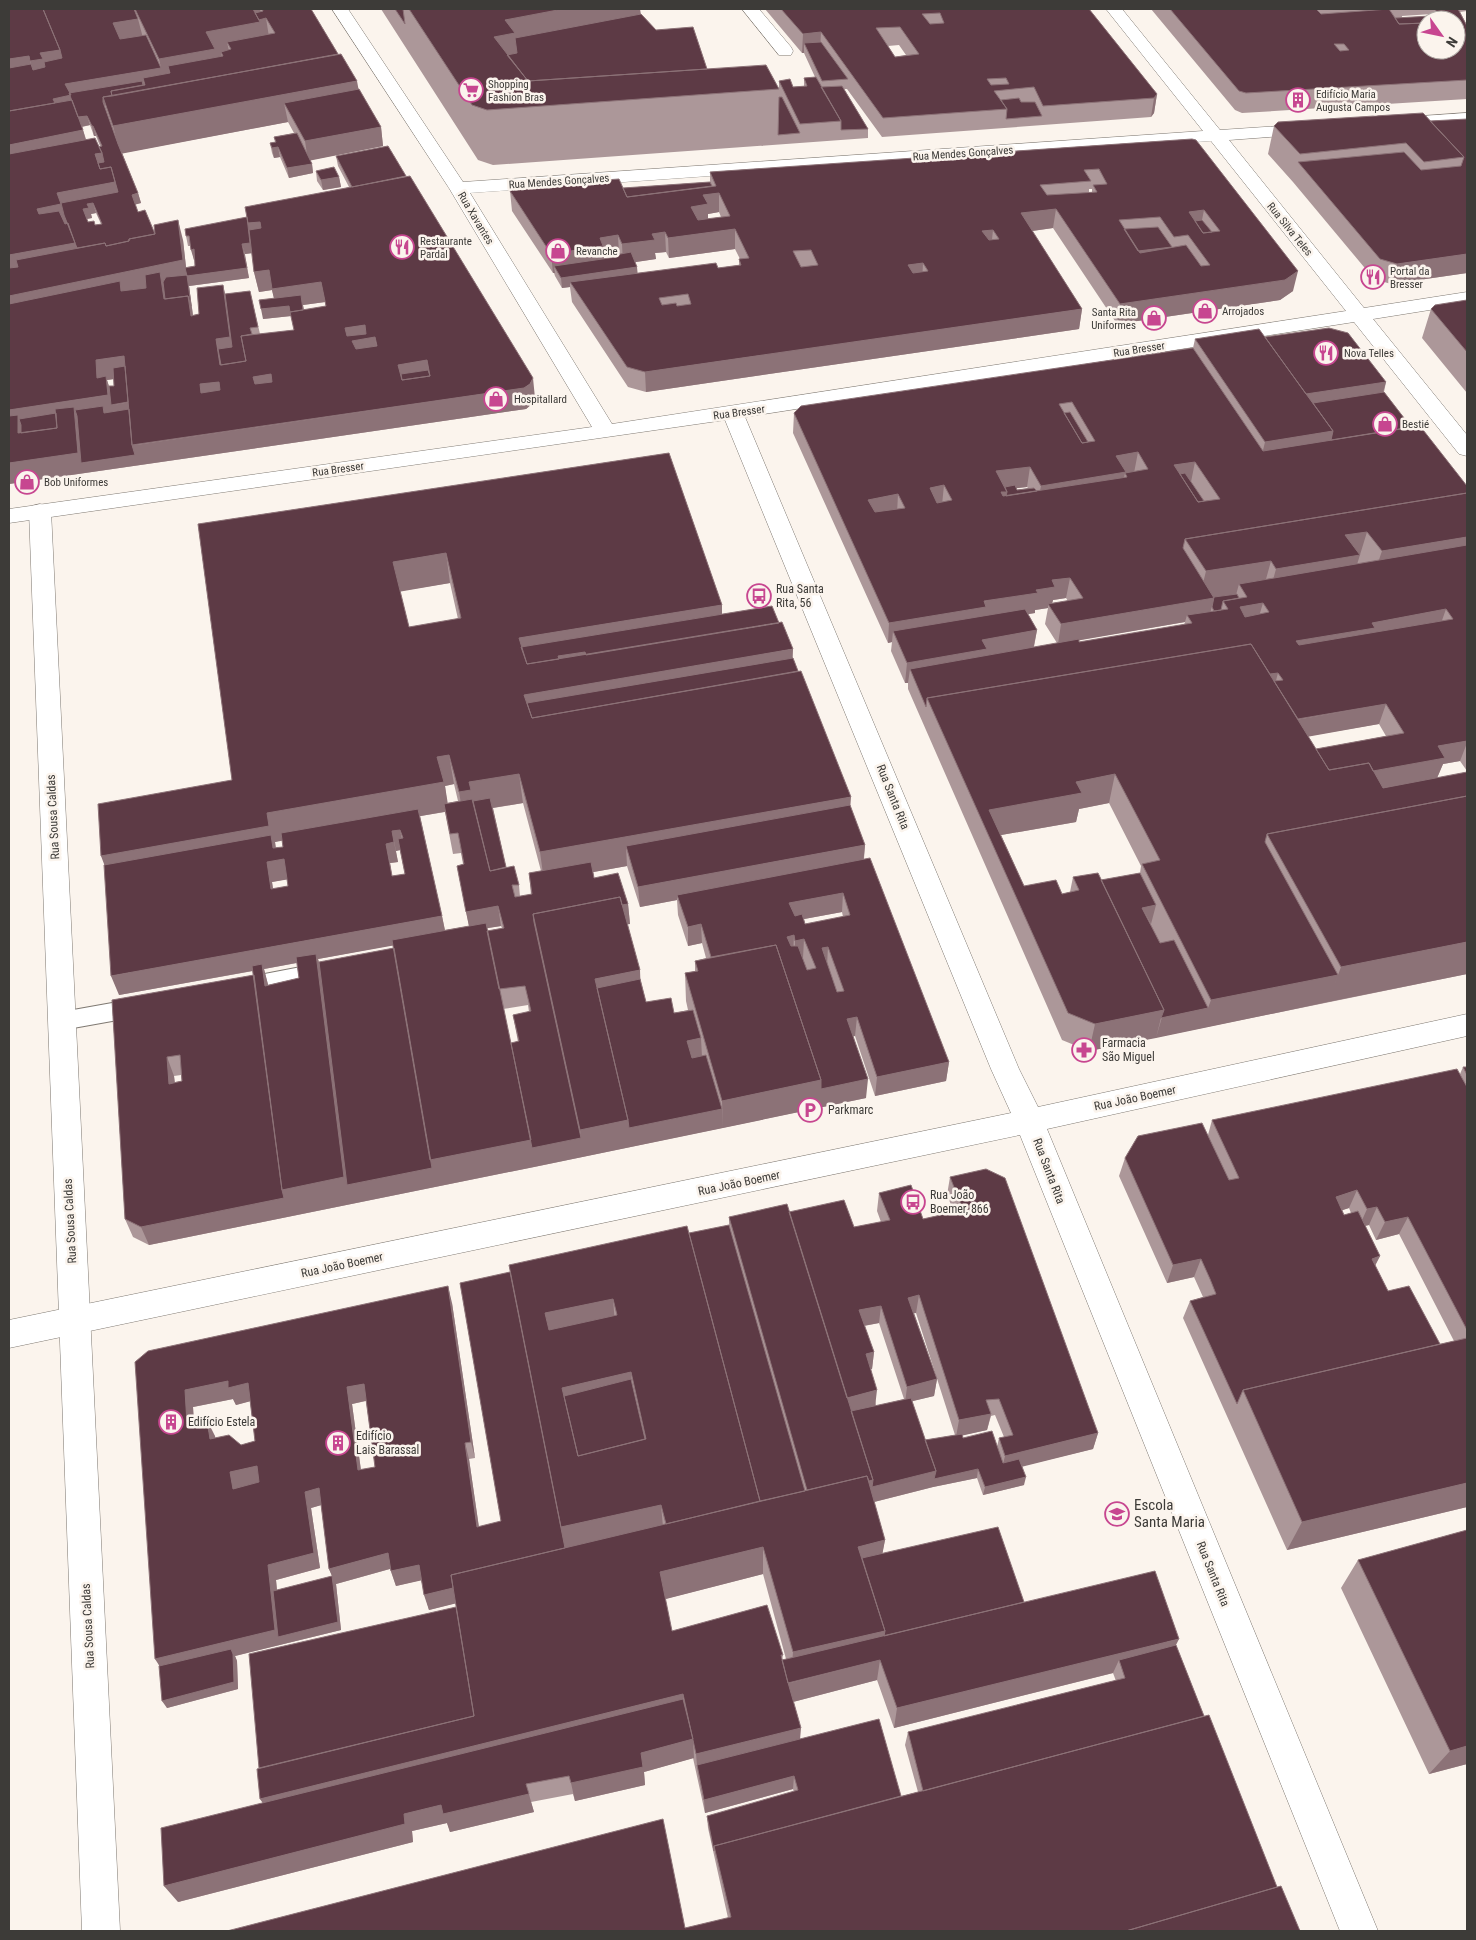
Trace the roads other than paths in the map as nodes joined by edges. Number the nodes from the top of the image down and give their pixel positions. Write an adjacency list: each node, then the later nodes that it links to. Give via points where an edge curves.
1 (340, 9): 9 (main road, Rua Xavantes)
2 (750, 9): 4 (main road)
3 (1114, 9): 8 (main road, Rua Silva Teles)
4 (785, 51)
5 (1467, 118): 6 (main road)
6 (1379, 124)
7 (1330, 128): 8 (main road, Rua Mendes Gonçalves)
8 (1215, 136): 9 (main road, Rua Mendes Gonçalves); 11 (main road, Rua Silva Teles)
9 (458, 188): 13 (main road, Rua Xavantes)
10 (1467, 298): 11 (main road, Rua Bresser)
11 (1360, 314): 12 (main road, Rua Bresser); 14 (main road, Rua Silva Teles)
12 (733, 413): 13 (main road, Rua Bresser); 22 (main road, Rua Santa Rita)
13 (606, 432): 15 (main road, Rua Bresser)
14 (1467, 449)
15 (40, 511): 16 (main road, Rua Bresser); 20 (main road, Rua Sousa Caldas)
16 (9, 516)
17 (343, 967): 18 (lane)
18 (217, 992)
19 (158, 1003): 20 (lane)
20 (62, 1022): 23 (main road, Rua Sousa Caldas)
21 (1467, 1025): 22 (main road, Rua João Boemer)
22 (1030, 1122): 23 (main road, Rua João Boemer); 26 (main road, Rua Santa Rita)
23 (75, 1321): 24 (main road, Rua João Boemer); 25 (main road, Rua Sousa Caldas)
24 (9, 1334)
25 (101, 1931)
26 (1359, 1931)

